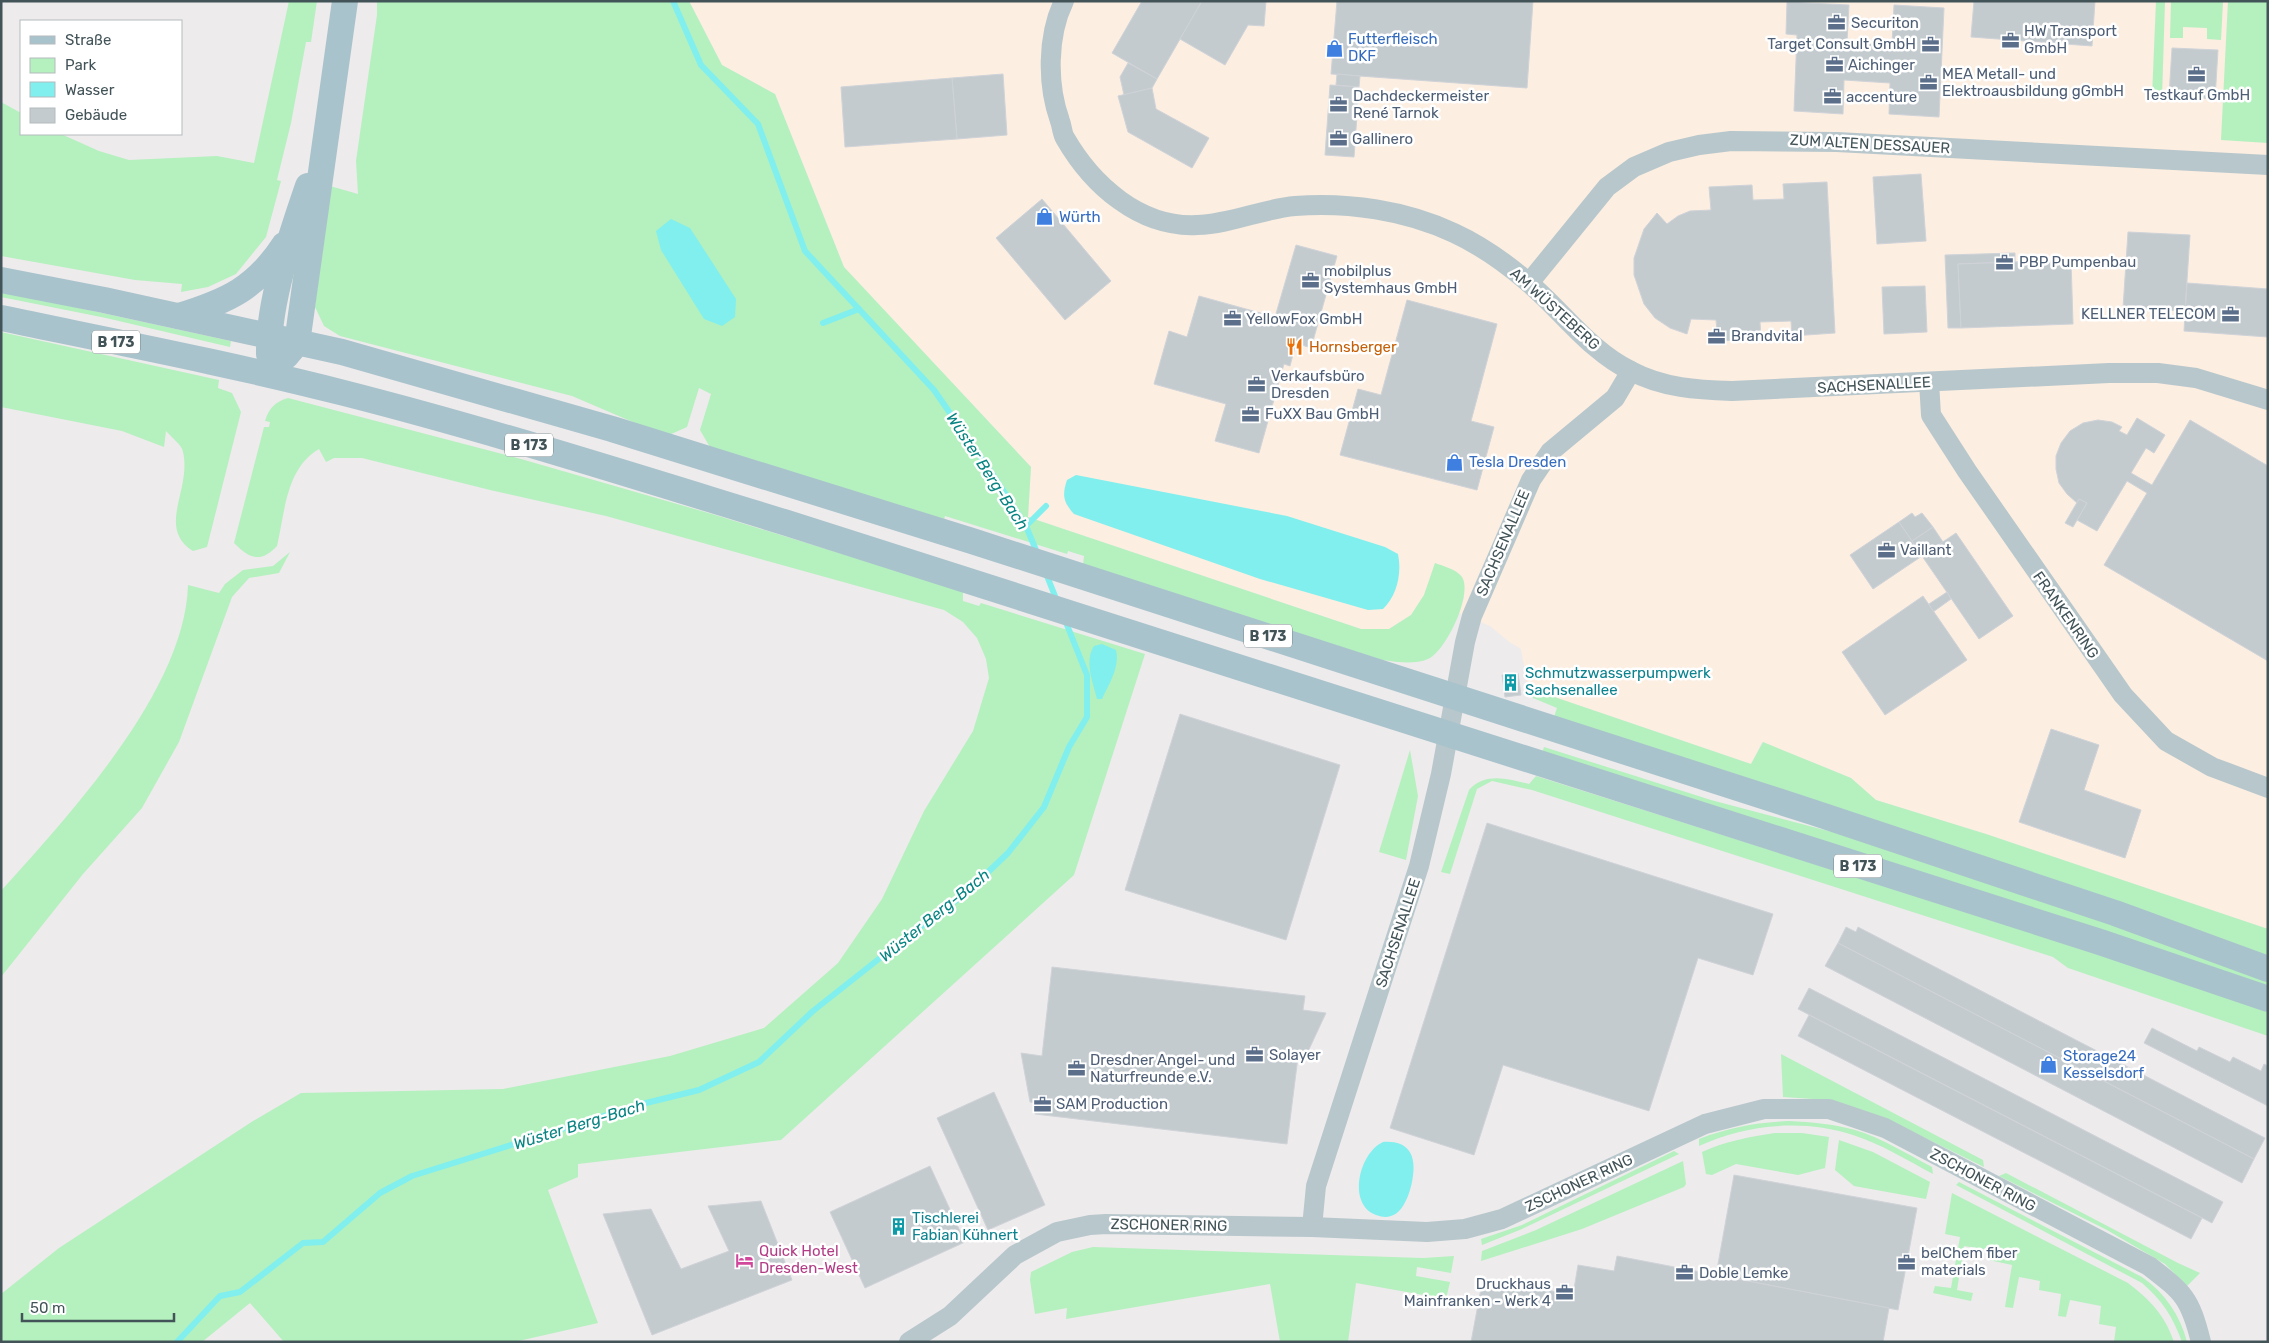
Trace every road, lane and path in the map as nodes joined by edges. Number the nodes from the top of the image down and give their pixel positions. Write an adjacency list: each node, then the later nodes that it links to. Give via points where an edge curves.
1 (344, 1): 3 (main road)
2 (1064, 1): 7 (street, AM WÜSTEBERG, via 1052,42 1051,73 1054,102 1064,136 1094,179 1117,199 1145,216 1197,225 1294,206 1365,207 1411,217 1454,233)
3 (327, 128): 5 (main road); 11 (main road)
4 (2268, 165): 7 (street, ZUM ALTEN DESSAUER, via 1817,141 1732,140 1699,144 1634,166 1607,187)
5 (291, 234): 8 (main road, via 270,266 254,282 210,306); 10 (main road)
6 (1, 280): 8 (main road, B 173)
7 (1529, 283): 12 (street, AM WÜSTEBERG, via 1596,347)
8 (178, 316): 10 (main road, B 173)
9 (1, 318): 13 (main road, B 173)
10 (269, 336): 11 (main road, B 173); 13 (main road)
11 (297, 343): 13 (main road); 16 (main road, B 173, via 342,352 612,428)
12 (1631, 371): 14 (street, SACHSENALLEE, via 1693,390); 16 (street, SACHSENALLEE, via 1615,398 1550,452 1531,480 1472,616)
13 (269, 375): 17 (main road, B 173, via 345,393 599,465)
14 (1928, 382): 15 (street, SACHSENALLEE, via 2158,373 2196,378); 18 (street, FRANKENRING, via 1931,416 2123,696 2166,740 2212,768)
15 (2268, 400)
16 (1456, 697): 17 (street, SACHSENALLEE); 19 (main road, B 173, via 1869,831)
17 (1448, 734): 20 (main road, B 173, via 2100,942); 21 (street, SACHSENALLEE, via 1419,866 1316,1186)
18 (2268, 788)
19 (2268, 969)
20 (2268, 999)
21 (1312, 1227): 22 (street, ZSCHONER RING, via 1106,1224 1057,1232 1015,1255 950,1316); 23 (street, ZSCHONER RING, via 1427,1232 1465,1229 1502,1219 1705,1124 1764,1109 1829,1109 1884,1128 2149,1266 2178,1288 2194,1312)
22 (909, 1342)
23 (2201, 1342)

